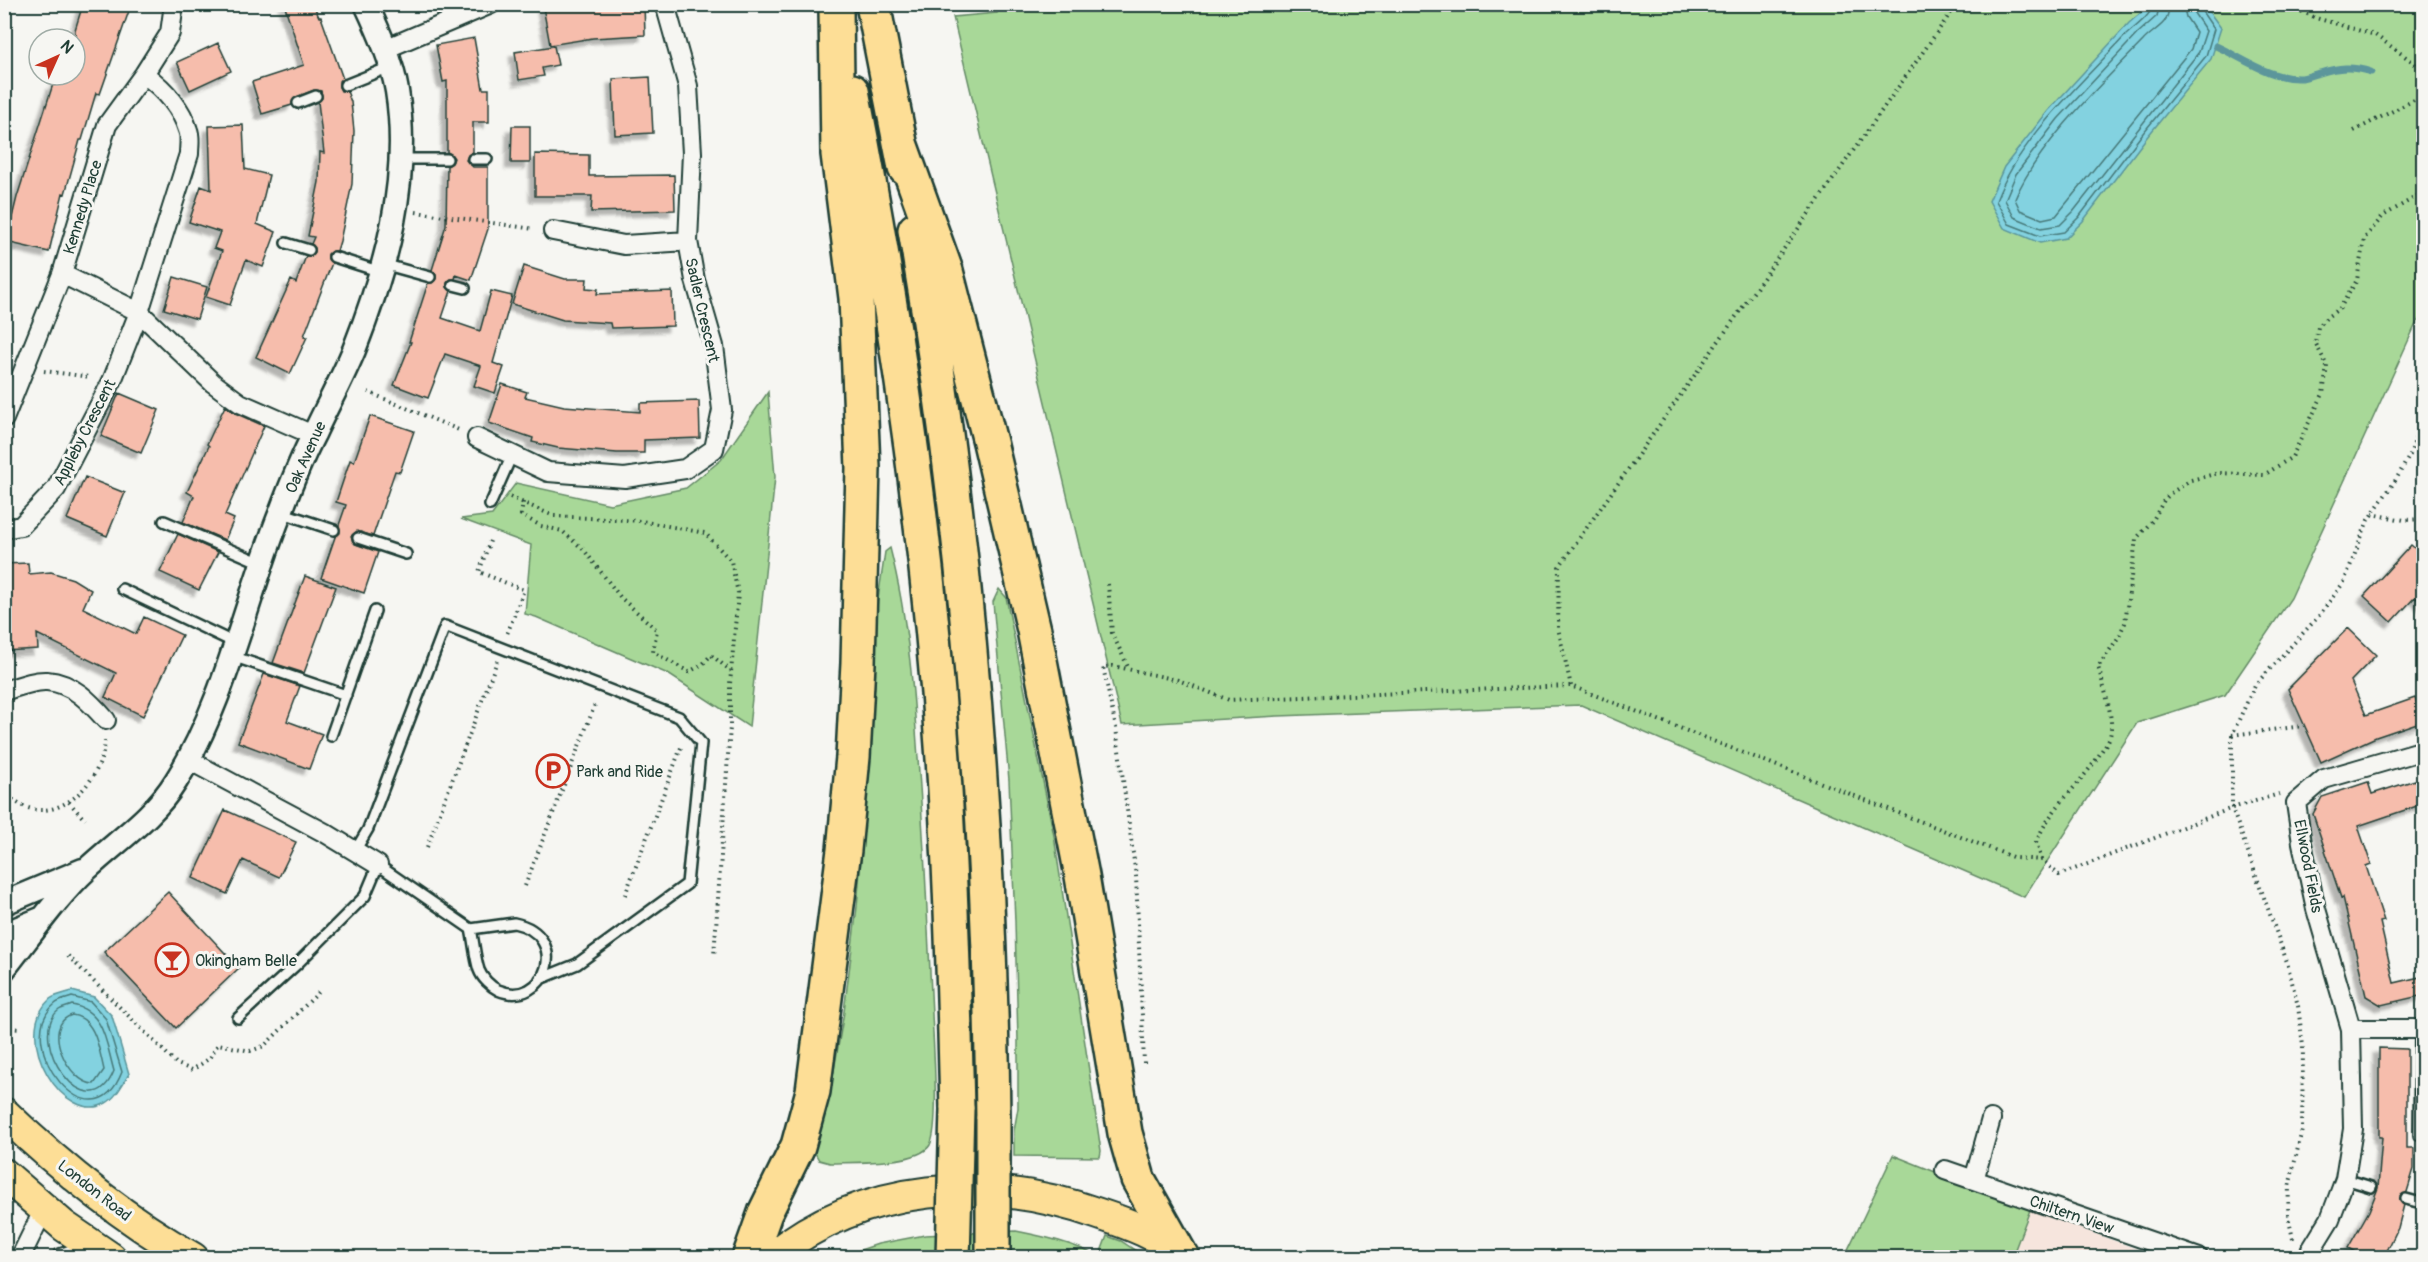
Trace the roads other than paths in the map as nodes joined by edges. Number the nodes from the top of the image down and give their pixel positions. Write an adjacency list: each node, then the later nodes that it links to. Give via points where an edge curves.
1 (174, 4): 8 (street, Kennedy Place, via 170,33)
2 (366, 4): 7 (street, Oak Avenue)
3 (491, 4): 7 (street)
4 (665, 4): 18 (street, Sadler Crescent, via 688,86 692,153)
5 (873, 4): 12 (highway)
6 (836, 7): 79 (highway, via 838,153 856,298 862,432 862,557 853,757 813,1091 798,1146 765,1213); 81 (highway, bridge, via 904,384 943,758 957,1109)
7 (388, 58): 9 (lane); 13 (street, Oak Avenue, via 397,90)
8 (144, 74): 23 (street, Kennedy Place, via 107,125); 27 (street, Appleby Crescent, via 174,103 189,132 189,154)
9 (345, 85)
10 (316, 96): 11 (lane)
11 (298, 103)
12 (901, 146): 75 (highway, via 946,271 1034,630 1066,786 1129,1151 1138,1179); 82 (highway, bridge, via 933,333 969,623 985,841)
13 (400, 159): 14 (lane); 22 (street, Oak Avenue, via 392,233)
14 (447, 159)
15 (473, 159): 16 (lane)
16 (487, 159)
17 (553, 231): 18 (street, Sadler Crescent, via 624,245)
18 (688, 241): 31 (street, Sadler Crescent, via 714,346 722,410 714,449 685,469 625,478 548,472)
19 (286, 243): 20 (lane)
20 (309, 250)
21 (334, 257): 22 (lane)
22 (382, 268): 24 (lane); 29 (street, Oak Avenue, via 354,351)
23 (62, 274): 27 (street); 28 (street, Kennedy Place)
24 (430, 278)
25 (453, 285): 26 (lane)
26 (465, 288)
27 (139, 312): 29 (street, via 213,383 240,403); 35 (street, Appleby Crescent, via 112,381 56,489 21,526)
28 (4, 419)
29 (313, 435): 33 (street, Oak Avenue)
30 (477, 438): 31 (street, Sadler Crescent)
31 (512, 455): 32 (lane)
32 (490, 505)
33 (280, 512): 36 (lane); 39 (street, Oak Avenue)
34 (164, 521): 39 (lane)
35 (4, 529)
36 (334, 530)
37 (358, 538): 38 (lane)
38 (406, 554)
39 (263, 564): 42 (street, Oak Avenue)
40 (122, 589): 42 (lane)
41 (375, 611): 44 (lane)
42 (233, 649): 44 (lane); 48 (street, Oak Avenue)
43 (4, 691): 45 (street, via 46,681 85,697)
44 (346, 695): 46 (lane)
45 (106, 720)
46 (331, 736)
47 (2424, 750): 59 (street, Ellwood Fields, via 2324,779 2296,803 2316,909)
48 (187, 759): 49 (street); 51 (street, Oak Avenue, via 176,782 143,822)
49 (355, 851): 50 (street); 57 (lane, via 368,829 445,626 679,717 701,743 687,884 578,964)
50 (378, 865): 54 (lane); 58 (lane, via 365,896)
51 (87, 869): 52 (street, Oak Avenue); 53 (street, Oak Avenue)
52 (4, 903)
53 (43, 918): 55 (street, Oak Avenue); 56 (street, Oak Avenue)
54 (471, 929): 57 (lane, via 479,970 494,988 517,993 528,990); 57 (lane, via 514,922 536,931 543,940 548,962)
55 (4, 934)
56 (4, 969)
57 (540, 979)
58 (238, 1018)
59 (2351, 1029): 60 (street); 67 (street, via 2354,1129)
60 (2422, 1029): 63 (lane)
61 (4, 1113): 65 (main road, London Road)
62 (1991, 1119): 68 (street)
63 (2420, 1135)
64 (1946, 1170): 68 (street, Chiltern View)
65 (72, 1173): 72 (main road); 78 (main road, London Road, via 151,1232)
66 (4, 1174): 72 (main road)
67 (2345, 1179): 69 (lane); 74 (street, via 2330,1219)
68 (1974, 1180): 83 (street, Chiltern View)
69 (2371, 1187)
70 (2406, 1199): 71 (lane)
71 (2421, 1203)
72 (44, 1209): 73 (main road); 76 (street)
73 (103, 1252): 77 (street)
74 (2300, 1252)
75 (1183, 1255): 80 (main road, via 1134,1226 1073,1205 1008,1192 957,1189 910,1194 855,1208 816,1226)
76 (20, 1257)
77 (61, 1257)
78 (193, 1257)
79 (749, 1257)
80 (770, 1257)
81 (953, 1257)
82 (993, 1257)
83 (2199, 1257)

